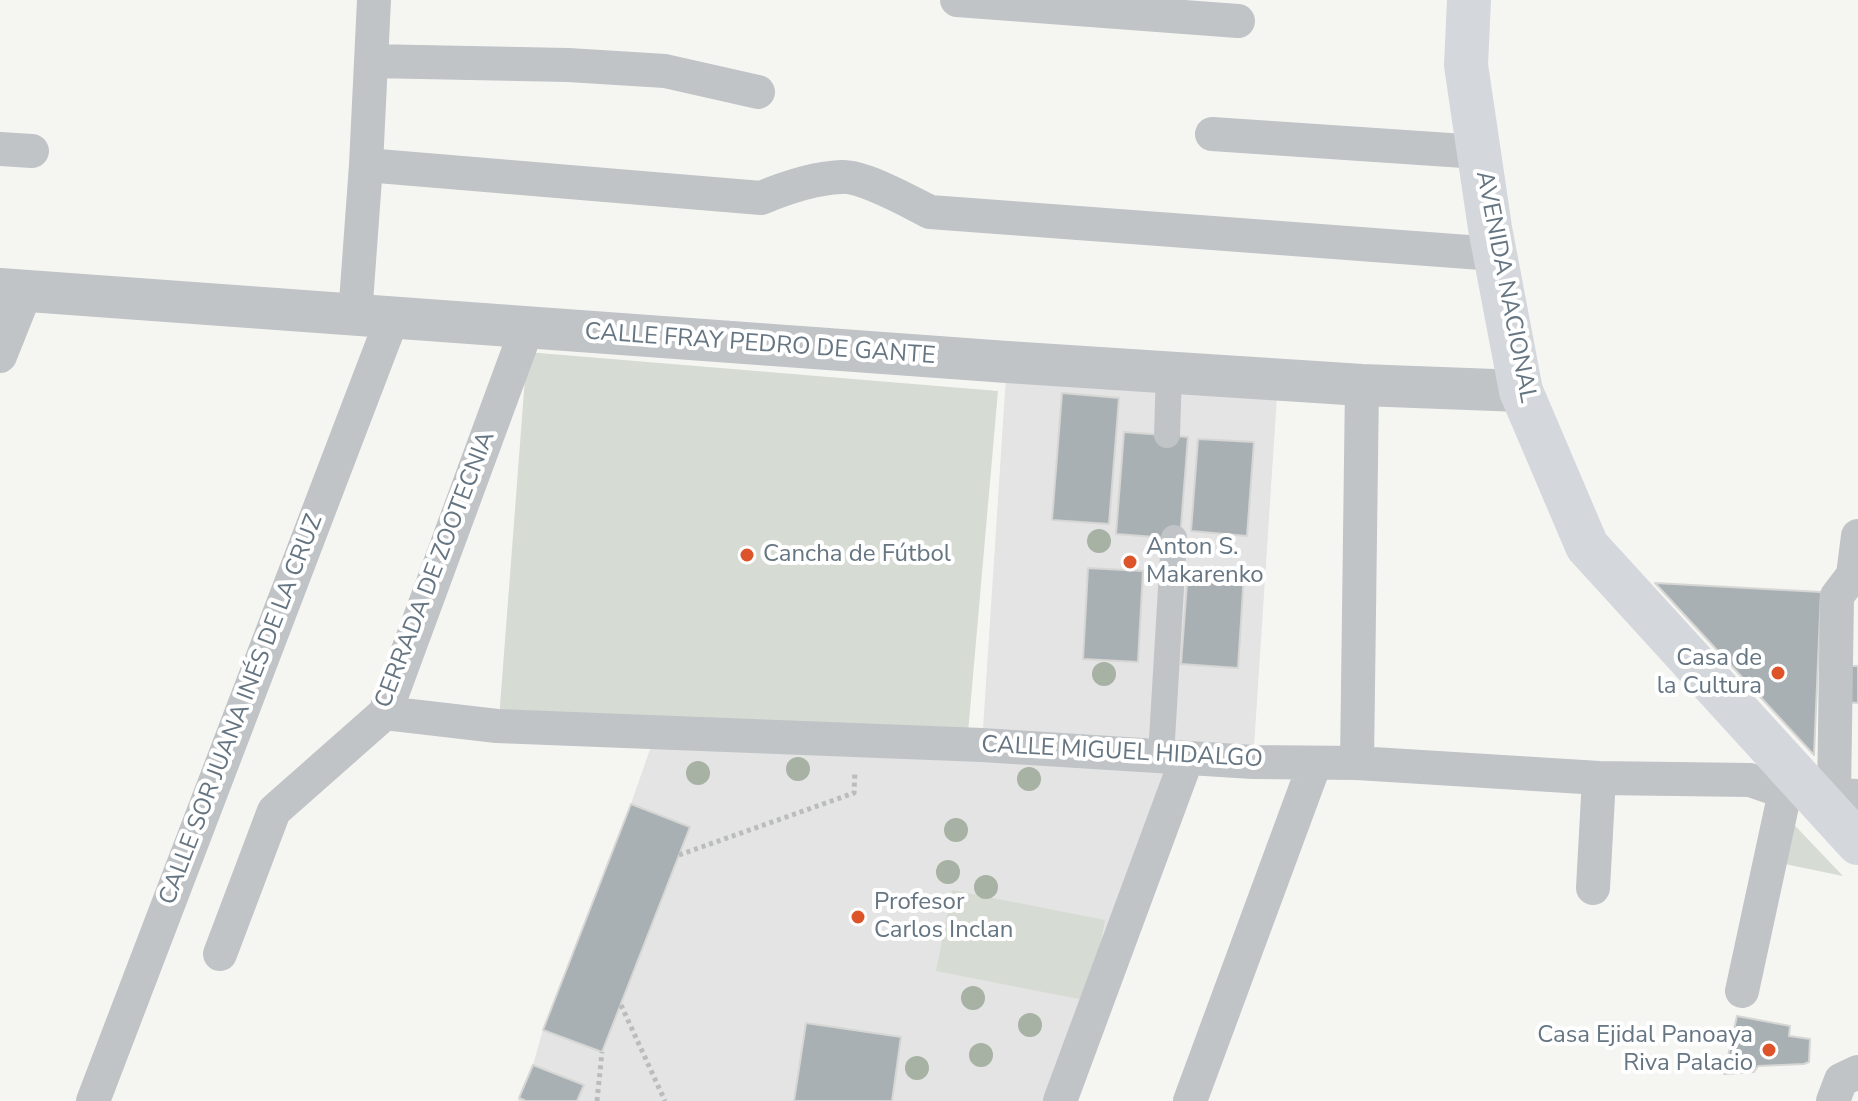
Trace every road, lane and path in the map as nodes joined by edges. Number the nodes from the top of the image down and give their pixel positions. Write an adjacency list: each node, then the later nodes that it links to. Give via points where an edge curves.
1 (374, 0): 5 (street, CALLE SOR JUANA INÉS DE LA CRUZ)
2 (957, 0): 4 (street)
3 (1469, 0): 8 (main road, AVENIDA NACIONAL, via 1466,65)
4 (1238, 21)
5 (371, 61): 6 (street, via 665,71); 9 (street, CALLE SOR JUANA INÉS DE LA CRUZ)
6 (758, 92)
7 (1212, 134): 8 (street)
8 (1479, 152): 10 (main road, AVENIDA NACIONAL)
9 (366, 165): 10 (street, via 761,198 844,176 930,212); 12 (street, CALLE SOR JUANA INÉS DE LA CRUZ)
10 (1495, 254): 17 (main road, AVENIDA NACIONAL)
11 (13, 290): 12 (street, CALLE FRAY PEDRO DE GANTE); 14 (street)
12 (373, 317): 13 (street, CALLE FRAY PEDRO DE GANTE); 37 (street, CALLE SOR JUANA INÉS DE LA CRUZ)
13 (527, 328): 15 (street, CALLE FRAY PEDRO DE GANTE); 22 (street, CERRADA DE ZOOTECNIA)
14 (0, 356)
15 (1169, 373): 16 (street, CALLE FRAY PEDRO DE GANTE); 18 (street)
16 (1362, 385): 17 (street, CALLE FRAY PEDRO DE GANTE); 25 (street)
17 (1521, 391): 28 (main road, AVENIDA NACIONAL, via 1587,546)
18 (1167, 435)
19 (1858, 536): 21 (street)
20 (1174, 538): 23 (street)
21 (1856, 575): 28 (street, via 1837,596)
22 (385, 713): 23 (street, CALLE MIGUEL HIDALGO, via 497,726); 32 (street, CERRADA DE ZOOTECNIA, via 274,811)
23 (1174, 757): 24 (street, CALLE MIGUEL HIDALGO); 40 (street)
24 (1315, 763): 25 (street, CALLE MIGUEL HIDALGO); 41 (street)
25 (1357, 763): 27 (street, CALLE MIGUEL HIDALGO)
26 (855, 770): 30 (path, via 854,793)
27 (1599, 778): 28 (street, CALLE MIGUEL HIDALGO, via 1750,780); 31 (street)
28 (1823, 794): 29 (main road, AVENIDA NACIONAL); 33 (street)
29 (1858, 843)
30 (679, 855)
31 (1593, 888)
32 (220, 954)
33 (1742, 991)
34 (621, 1005): 39 (path)
35 (602, 1052): 38 (path)
36 (1858, 1072): 42 (street, via 1841,1080)
37 (93, 1101)
38 (597, 1101)
39 (665, 1101)
40 (1060, 1101)
41 (1190, 1101)
42 (1833, 1101)

